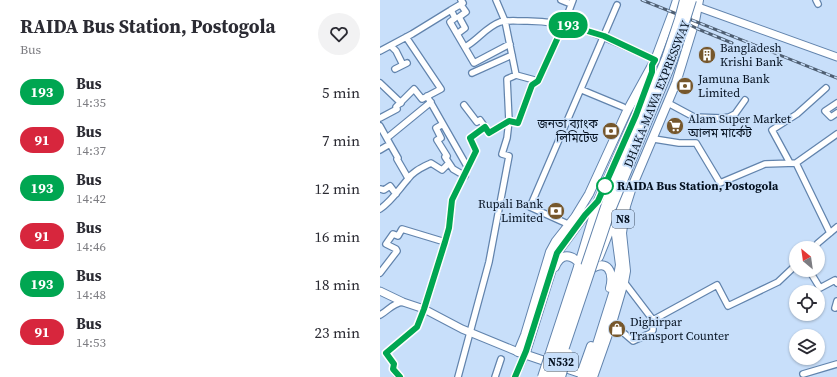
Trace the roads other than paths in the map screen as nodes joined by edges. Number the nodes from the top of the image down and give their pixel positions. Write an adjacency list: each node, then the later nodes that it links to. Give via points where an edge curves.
1 (496, 0): 11 (street)
2 (561, 0): 7 (street)
3 (677, 0): 22 (highway)
4 (684, 0): 56 (highway, DHAKA-MAWA EXPRESSWAY / N8, bridge, via 666,58)
5 (691, 0): 8 (main road); 60 (highway, DHAKA-MAWA EXPRESSWAY / N8, bridge, via 674,60)
6 (461, 2): 10 (street); 13 (street, via 466,12 459,17 466,28)
7 (572, 2): 12 (street)
8 (699, 4): 21 (main road); 23 (highway, N8)
9 (617, 5): 14 (street)
10 (451, 10): 13 (street, via 455,18 450,22); 15 (street)
11 (505, 21): 12 (street); 16 (street); 18 (street, via 492,26)
12 (564, 24): 14 (street); 27 (street)
13 (457, 34): 18 (street)
14 (604, 36): 22 (street); 30 (street)
15 (406, 37): 17 (street); 31 (street, via 441,89)
16 (510, 44): 18 (street, via 474,63); 20 (street)
17 (391, 46): 19 (street); 24 (street, via 405,64)
18 (465, 48)
19 (380, 51)
20 (512, 54): 25 (street); 26 (street)
21 (837, 57)
22 (654, 63): 58 (highway, via 636,115); 62 (highway, via 627,111 589,194)
23 (680, 67): 36 (highway, N8); 61 (highway)
24 (395, 70)
25 (472, 73)
26 (516, 75): 27 (street); 41 (street, via 507,79)
27 (538, 81): 41 (street, via 532,85 518,123)
28 (380, 83): 34 (street)
29 (826, 88): 51 (street, via 797,114 772,130)
30 (582, 90): 38 (street); 62 (street, via 530,207)
31 (427, 96): 33 (street); 34 (street, via 422,99 414,89)
32 (745, 100): 36 (street, via 735,114 722,118 694,117)
33 (431, 102): 42 (street); 46 (street)
34 (401, 103): 40 (street, via 397,109)
35 (837, 103): 39 (street, via 825,111 830,118)
36 (668, 104): 47 (highway, N8)
37 (464, 106): 44 (street, via 477,122 480,120)
38 (623, 107)
39 (837, 113)
40 (380, 118)
41 (509, 121): 44 (street, via 489,133); 81 (street, via 502,154 509,156 489,262)
42 (443, 124): 50 (street, via 436,128 441,138 437,140); 52 (street)
43 (380, 126): 46 (street)
44 (485, 127): 52 (street, via 470,138 476,151)
45 (837, 134): 51 (street)
46 (387, 138): 48 (street)
47 (654, 139): 51 (street, via 696,143 720,183 765,164); 71 (highway, N8, via 632,187 624,216)
48 (390, 144): 49 (street); 54 (street)
49 (380, 149)
50 (449, 163): 53 (street, via 453,169); 54 (street, via 442,170 431,163)
51 (793, 163): 64 (street)
52 (468, 168): 53 (street)
53 (465, 176): 66 (street, via 452,200)
54 (408, 178): 57 (street)
55 (380, 190): 57 (street, via 390,186)
56 (610, 192): 58 (highway); 67 (highway, N8, bridge)
57 (396, 194): 59 (street)
58 (598, 201): 67 (highway); 82 (highway, via 557,253)
59 (380, 208)
60 (611, 210): 61 (highway); 67 (highway, N8, bridge)
61 (614, 220): 67 (highway); 85 (highway, via 620,265)
62 (570, 225): 82 (highway, via 550,252)
63 (837, 227): 64 (street)
64 (830, 233): 65 (street)
65 (820, 241)
66 (445, 242): 69 (street, via 402,229 398,236 393,234 386,244 397,251); 77 (street)
67 (587, 268): 82 (highway, via 570,256 562,258 556,264); 85 (highway, via 603,265 612,274); 91 (highway, bridge); 92 (highway, N8, bridge); 93 (highway, N8, bridge); 94 (highway, bridge)
68 (789, 272): 79 (street, via 778,282 728,306 717,285)
69 (380, 273)
70 (813, 277): 72 (street, via 820,288 835,280)
71 (624, 282): 79 (street); 80 (highway, N8)
72 (837, 283)
73 (380, 291): 75 (main road)
74 (837, 301): 76 (street)
75 (403, 302): 77 (main road); 78 (street, via 394,304)
76 (835, 308)
77 (424, 309): 81 (main road); 87 (street, via 417,327 386,353 394,364 393,369)
78 (380, 316)
79 (654, 320): 80 (street, via 651,333 632,341)
80 (612, 323): 85 (highway, N8)
81 (470, 332): 82 (main road); 88 (street)
82 (524, 352): 85 (highway, N532); 90 (street)
83 (501, 359): 89 (street)
84 (837, 364): 86 (street)
85 (588, 374): 95 (highway, N532)
86 (802, 374)
87 (400, 377)
88 (458, 377)
89 (495, 377)
90 (515, 377)
91 (542, 377)
92 (548, 377)
93 (555, 377)
94 (561, 377)
95 (602, 377)

